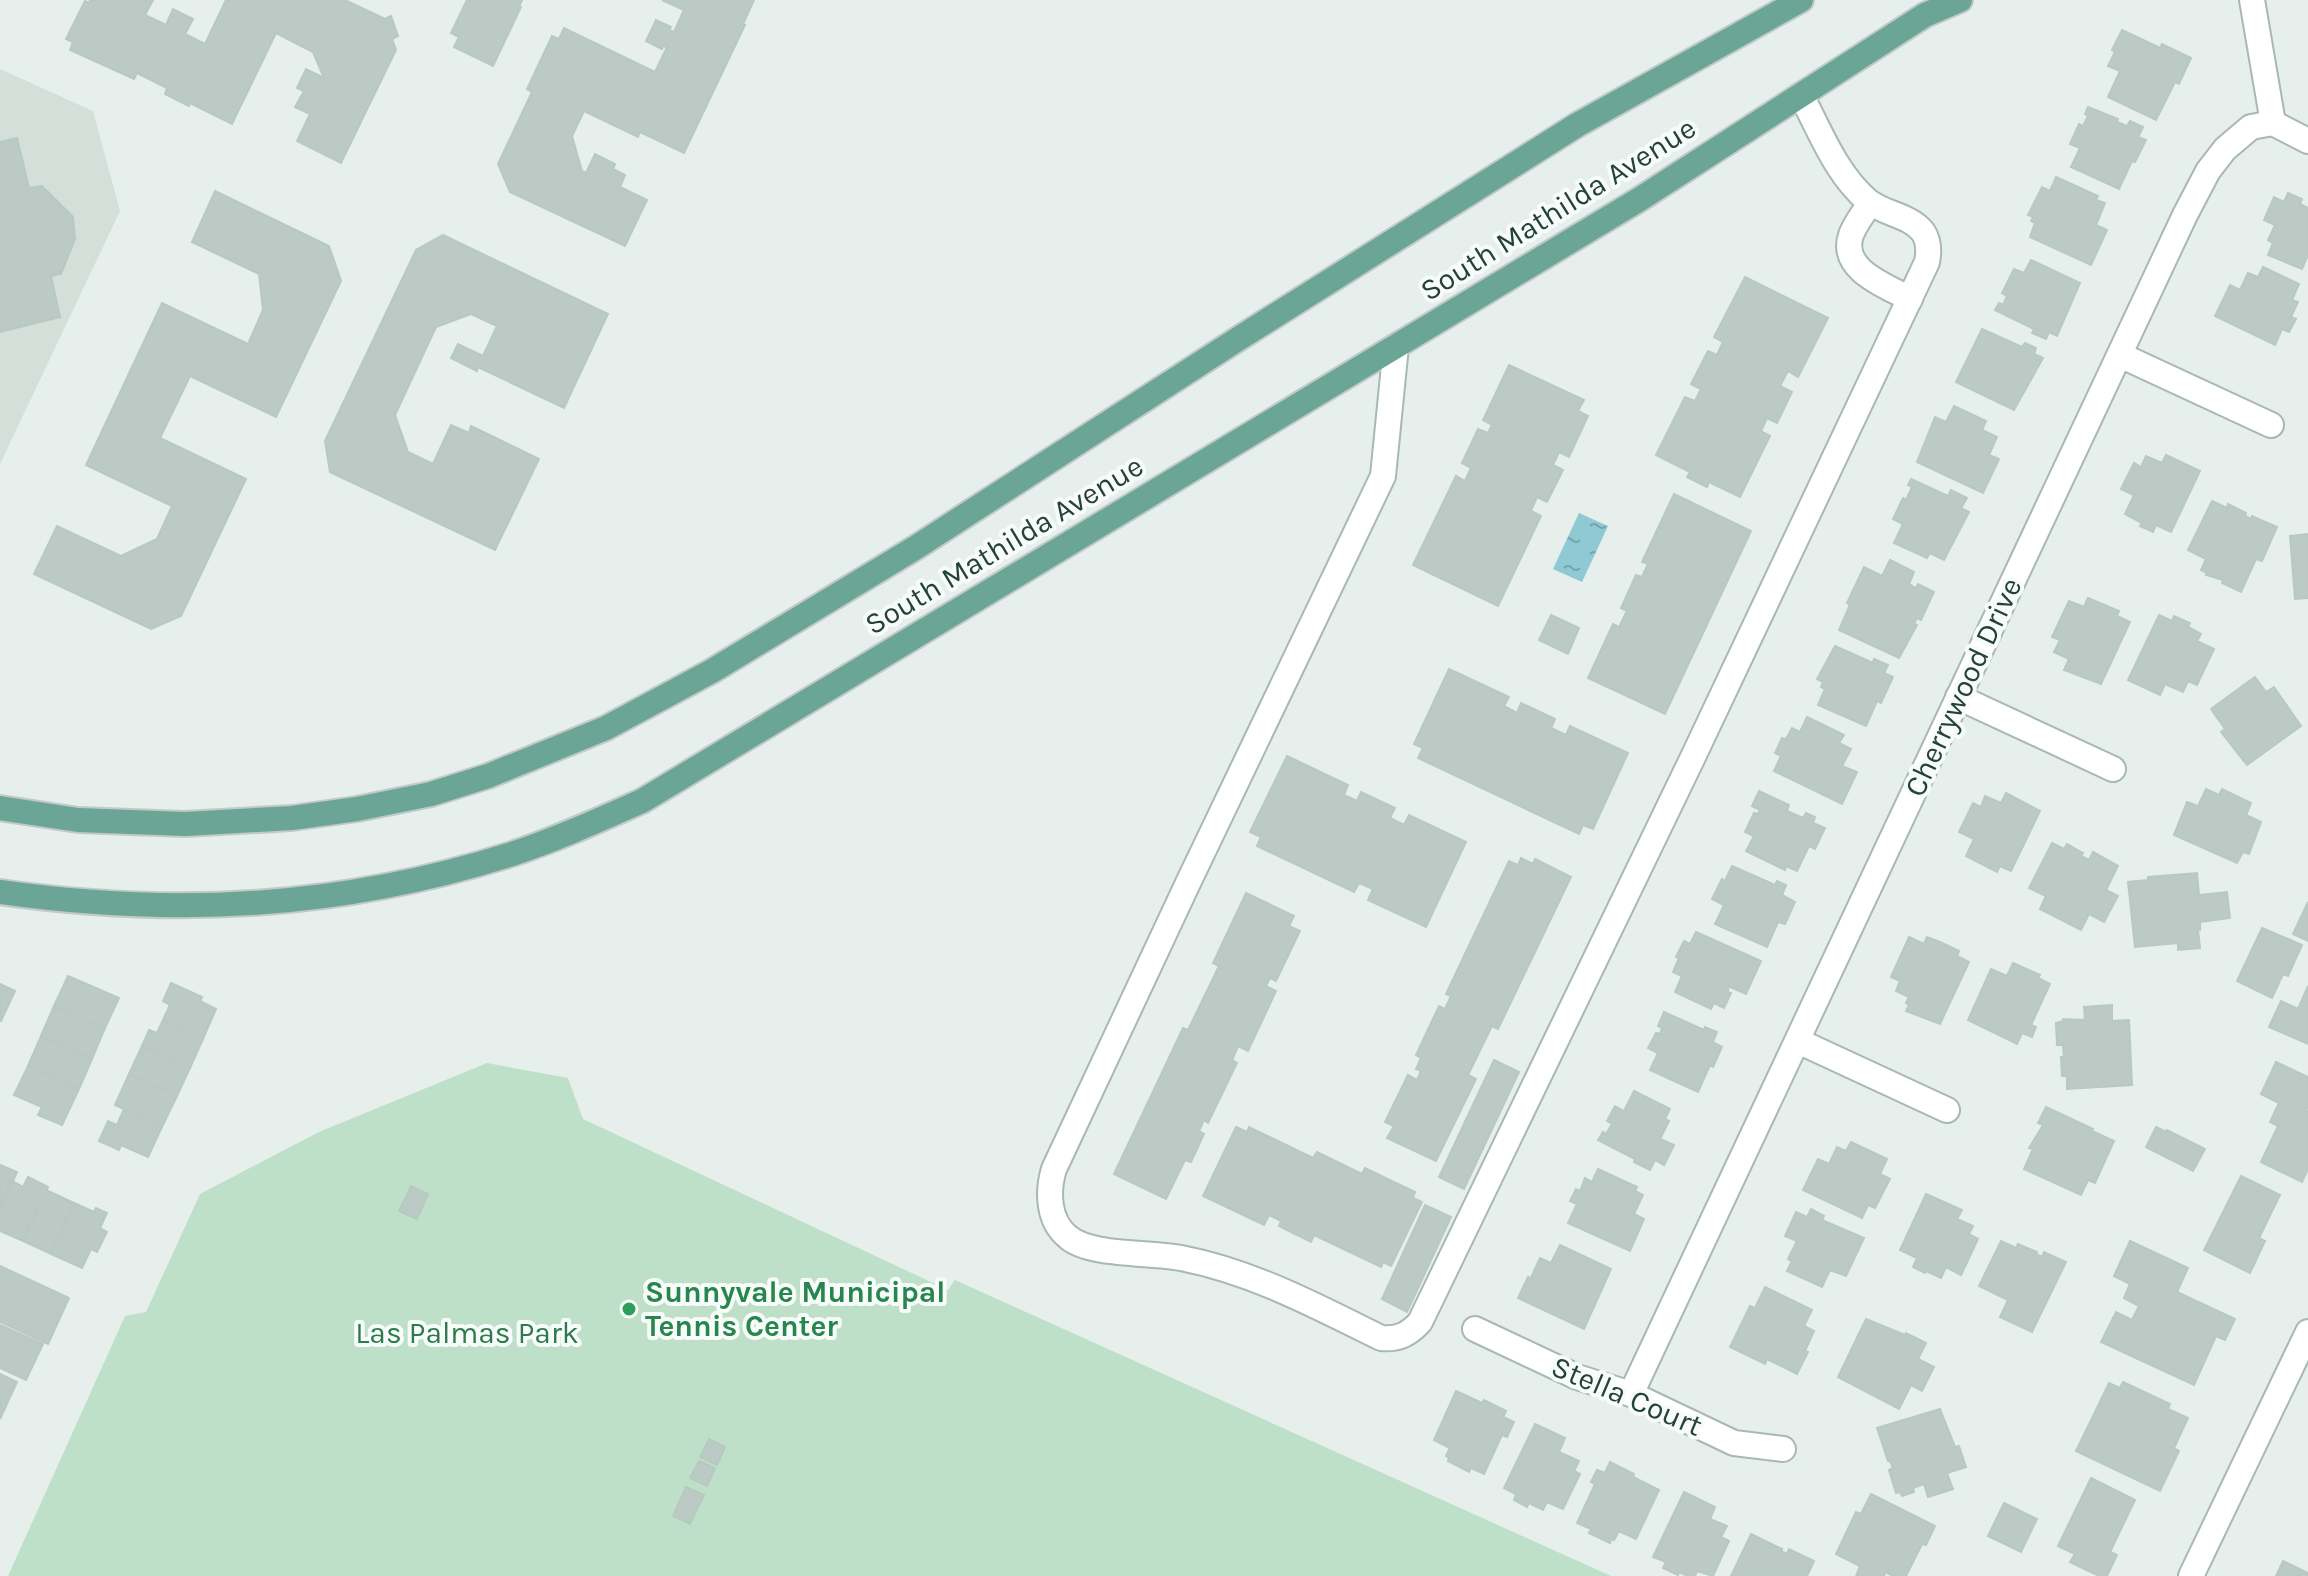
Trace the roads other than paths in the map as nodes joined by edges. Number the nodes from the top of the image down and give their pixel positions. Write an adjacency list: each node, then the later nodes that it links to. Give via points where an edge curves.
1 (1801, 0): 14 (main road, South Mathilda Avenue, via 1577,125 915,548 712,671 606,728 431,794 292,818 155,823 78,820)
2 (1960, 0): 4 (main road, South Mathilda Avenue, via 1925,15)
3 (2252, 0): 5 (street)
4 (1801, 95): 7 (street, via 1843,174); 9 (main road, South Mathilda Avenue)
5 (2273, 123): 6 (street); 10 (street, Cherrywood Drive, via 2251,127 2208,171)
6 (2308, 141)
7 (1870, 203): 8 (street, via 1911,222 1927,240 1927,262); 8 (street, via 1851,236 1854,263)
8 (1910, 299): 9 (street, via 1420,1322 1410,1333 1388,1339 1233,1270 1075,1243 1052,1212 1050,1191 1055,1168 1383,476)
9 (1396, 346): 15 (main road, South Mathilda Avenue, via 642,801 567,834 440,874 280,902 134,905)
10 (2120, 355): 11 (street); 12 (street, Cherrywood Drive)
11 (2271, 425)
12 (1958, 697): 13 (street); 16 (street, Cherrywood Drive)
13 (2113, 769)
14 (0, 808)
15 (0, 892)
16 (1798, 1041): 17 (street); 20 (street, Cherrywood Drive)
17 (1947, 1110)
18 (1475, 1329): 20 (street, Stella Court, via 1577,1377)
19 (2308, 1332): 22 (street)
20 (1631, 1394): 21 (street, Stella Court, via 1734,1443)
21 (1783, 1449)
22 (2191, 1576)

